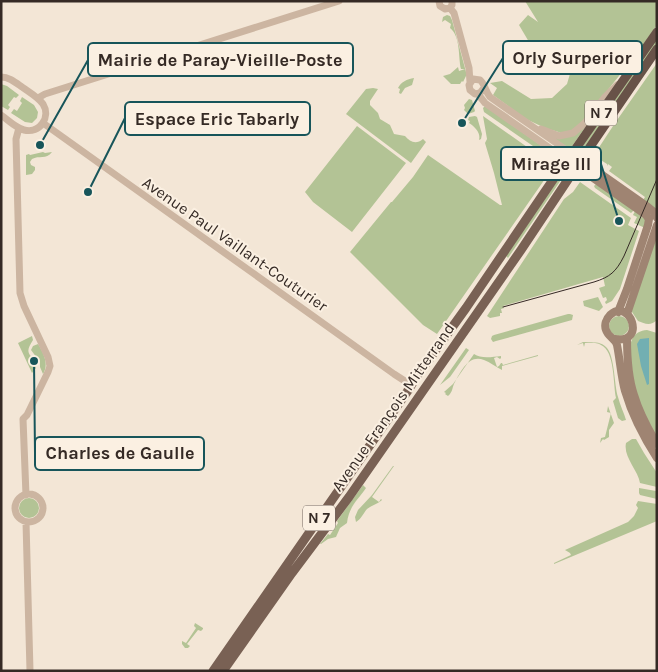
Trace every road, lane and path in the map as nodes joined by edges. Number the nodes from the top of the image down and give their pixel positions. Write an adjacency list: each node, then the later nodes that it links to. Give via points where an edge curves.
1 (340, 1): 13 (street)
2 (439, 1): 3 (street, via 443,9)
3 (451, 4): 6 (street)
4 (657, 32): 7 (highway, N 7)
5 (657, 49): 19 (highway, N 7)
6 (469, 68): 9 (street); 10 (street)
7 (630, 71): 15 (street, via 573,134 555,135); 18 (highway, N 7)
8 (1, 77): 13 (street, via 12,80)
9 (478, 79): 10 (street); 11 (street)
10 (470, 82): 12 (street, via 470,90)
11 (484, 88): 12 (street); 15 (street, via 490,97)
12 (478, 94): 18 (street, via 485,103)
13 (38, 98): 16 (street, via 46,112)
14 (1, 115): 17 (street)
15 (525, 122): 18 (street)
16 (43, 123): 17 (street, via 33,130); 26 (street, Avenue Paul Vaillant-Couturier)
17 (19, 128): 29 (street, via 16,139 20,291 50,366 23,419)
18 (569, 157): 19 (main road); 26 (main road, Avenue François Mitterrand / N 7)
19 (578, 163): 20 (main road, via 648,206); 22 (main road, via 649,219); 33 (main road, Avenue François Mitterrand / N 7, via 358,484)
20 (657, 218)
21 (657, 225): 23 (main road)
22 (618, 312): 23 (main road); 25 (main road, via 610,314 605,325 609,336)
23 (627, 314): 24 (main road, via 633,321 633,330)
24 (627, 338): 25 (main road); 27 (main road, via 634,395)
25 (615, 339): 28 (main road, via 628,399)
26 (411, 385): 32 (main road, N 7)
27 (657, 444)
28 (657, 458)
29 (26, 495): 30 (street, via 18,501 15,510); 30 (street, via 36,497 43,508 37,520)
30 (26, 522): 31 (street)
31 (30, 671)
32 (213, 671)
33 (223, 671)

